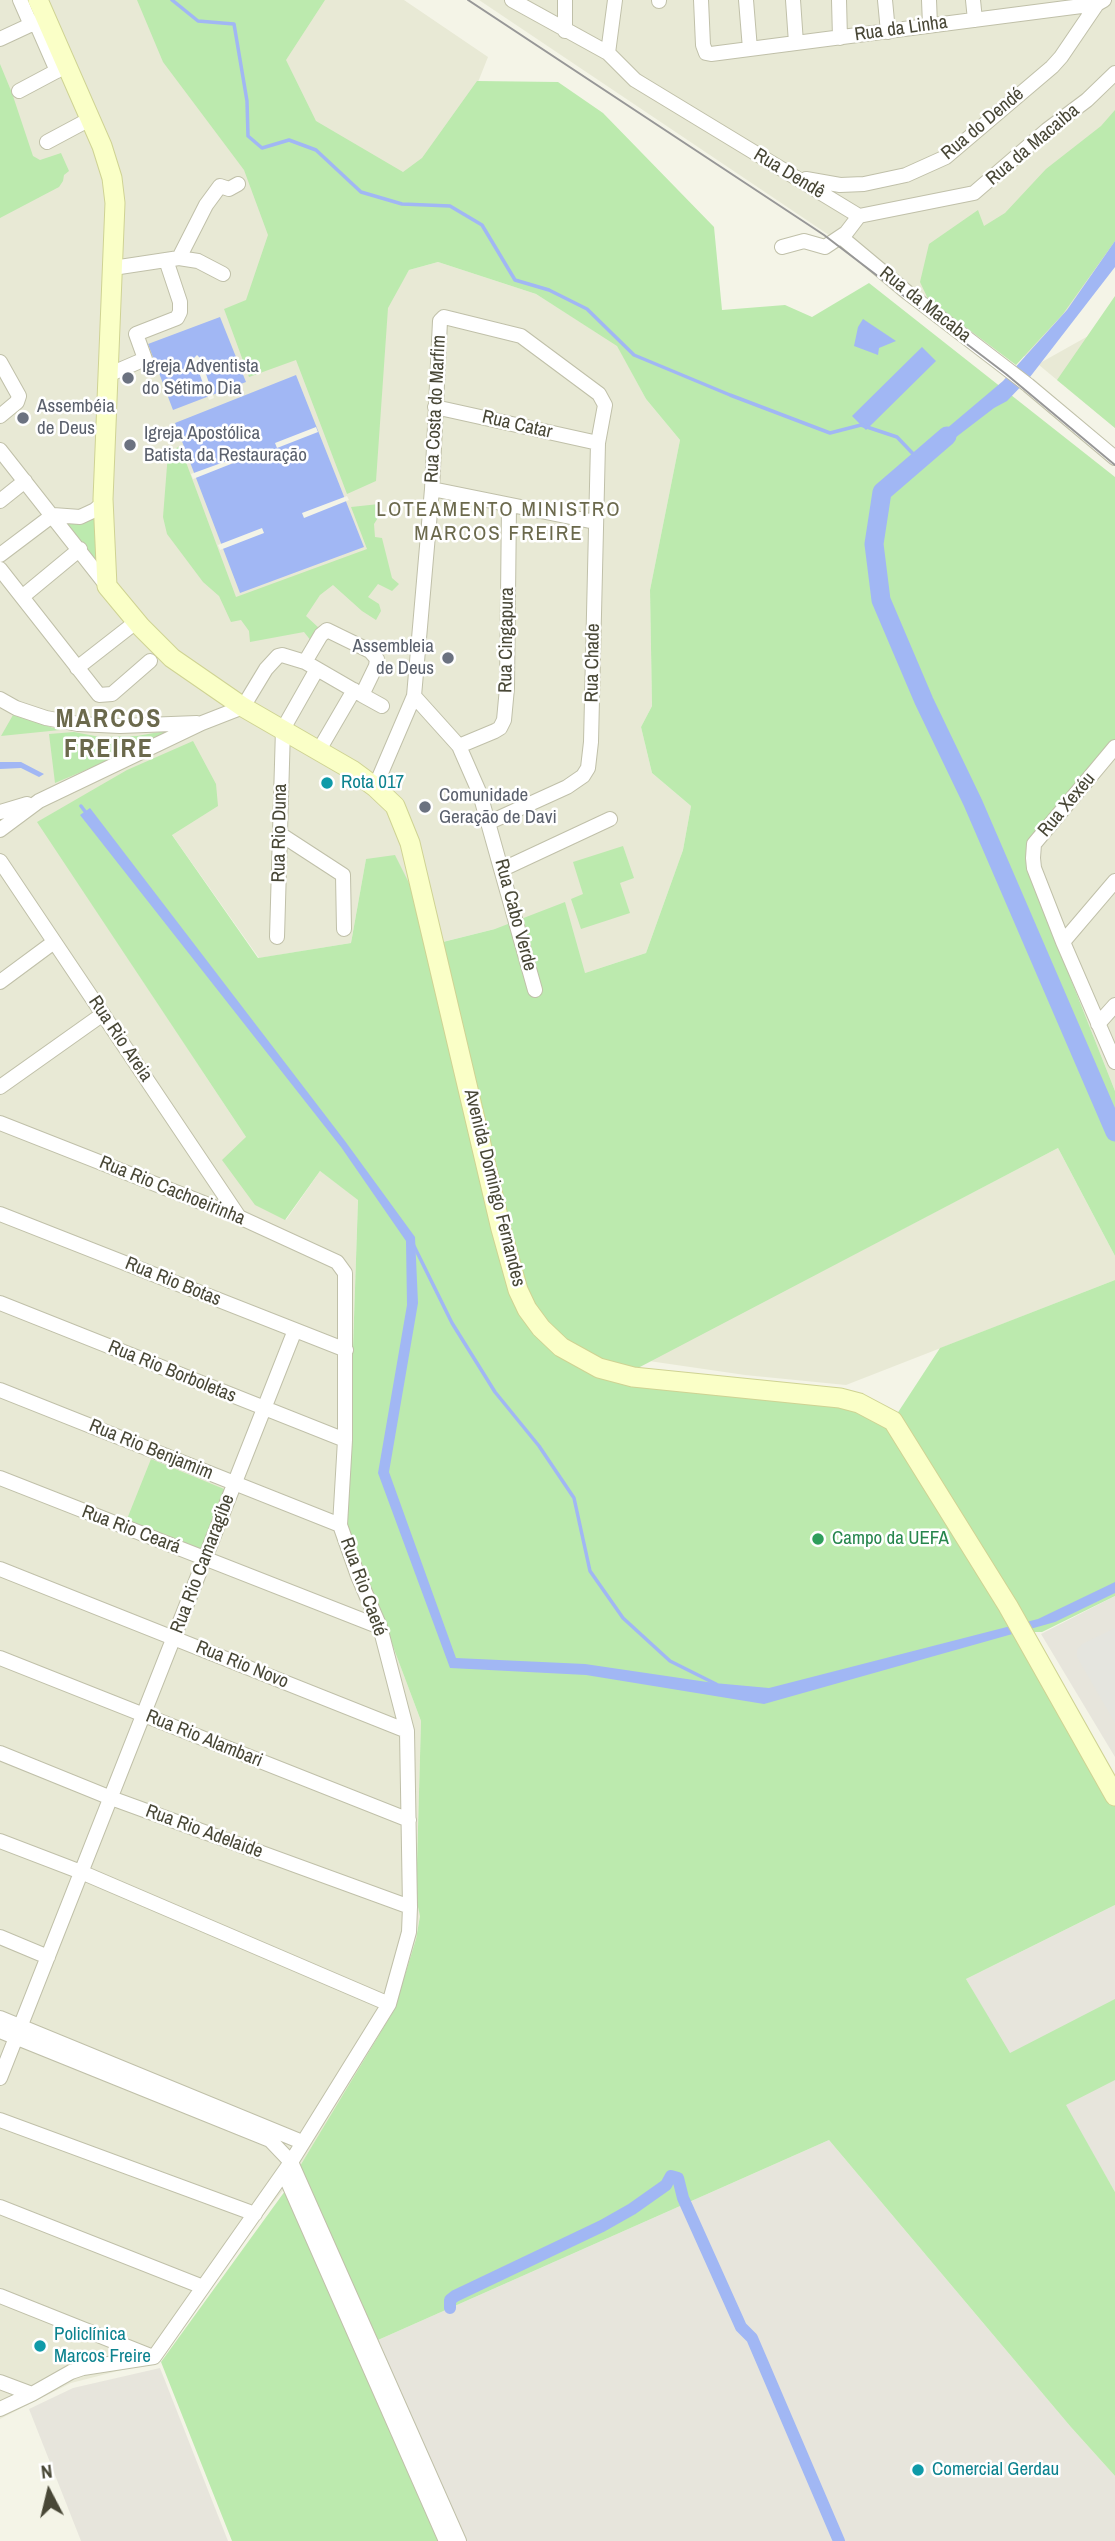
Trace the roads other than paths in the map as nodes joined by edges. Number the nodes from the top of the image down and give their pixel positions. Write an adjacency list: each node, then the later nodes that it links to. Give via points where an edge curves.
1 (20, 0): 15 (street)
2 (565, 0): 18 (street)
3 (615, 0): 24 (street)
4 (701, 0): 23 (street, Rua da Linha, via 706,53)
5 (746, 0): 23 (street)
6 (793, 0): 22 (street)
7 (839, 0): 20 (street)
8 (885, 0): 19 (street)
9 (929, 0): 17 (street)
10 (973, 0): 16 (street)
11 (515, 1): 18 (street)
12 (1100, 2): 13 (street, Rua da Linha); 30 (street, Rua do Dendé, via 1052,67 946,157 906,175 864,184 840,185)
13 (1066, 4): 14 (street, Rua da Linha)
14 (1025, 7): 16 (street, Rua da Linha)
15 (38, 17): 21 (street); 25 (main road)
16 (975, 20): 17 (street, Rua da Linha)
17 (930, 25): 19 (street, Rua da Linha)
18 (565, 31): 24 (street)
19 (888, 32): 20 (street, Rua da Linha)
20 (840, 37): 22 (street, Rua da Linha)
21 (0, 39)
22 (796, 43): 23 (street, Rua da Linha)
23 (750, 49)
24 (608, 53): 30 (street, Rua Dendê, via 635,80)
25 (62, 69): 27 (street); 28 (main road)
26 (1115, 73): 32 (street, Rua da Macaiba, via 974,193)
27 (19, 91)
28 (90, 119): 29 (street); 36 (main road, via 114,190)
29 (47, 142)
30 (793, 175): 32 (street, Rua Dendê)
31 (238, 184): 35 (street, via 229,189 219,186)
32 (859, 216): 33 (street)
33 (841, 237): 34 (street, via 825,247 804,241); 45 (street, Rua da Macaba)
34 (782, 247)
35 (173, 262): 36 (street); 37 (street, via 198,261); 40 (street, via 180,302 177,318 136,334 145,359)
36 (113, 268): 40 (main road)
37 (223, 274)
38 (441, 318): 41 (street, Rua Costa do Marfim); 43 (street, Rua Chade, via 521,336 599,394 606,411)
39 (0, 362): 42 (street, via 19,396)
40 (108, 375): 48 (main road)
41 (435, 407): 43 (street, Rua Catar); 47 (street, Rua Costa do Marfim)
42 (0, 416)
43 (598, 443): 52 (street, Rua Chade)
44 (0, 450): 46 (street)
45 (1115, 458)
46 (25, 481): 49 (street); 51 (street)
47 (432, 489): 50 (street); 63 (street, Rua Costa do Marfim)
48 (103, 499): 51 (street, via 95,510 80,517); 56 (main road)
49 (0, 501)
50 (509, 505): 52 (street); 69 (street, Rua Cingapura, via 504,720 495,731)
51 (53, 515): 53 (street); 54 (street)
52 (595, 522): 76 (street, Rua Chade, via 588,768 567,787)
53 (80, 549): 56 (street); 57 (street)
54 (0, 555)
55 (0, 569): 57 (street)
56 (107, 586): 58 (main road, Avenida Domingo Fernandes)
57 (22, 597): 61 (street)
58 (136, 622): 61 (street); 66 (main road, Avenida Domingo Fernandes, via 172,658)
59 (150, 661): 61 (street, via 112,694 99,695)
60 (311, 665): 62 (street); 62 (street, via 327,630 370,651 376,663); 66 (street, via 282,655 274,659); 68 (street)
61 (77, 668)
62 (358, 692): 65 (street); 71 (street)
63 (414, 696): 69 (street, Rua Cabo Verde); 72 (street, Rua Costa do Marfim)
64 (0, 699): 67 (street, via 46,718 78,724)
65 (382, 706)
66 (243, 707): 67 (street); 68 (main road, Avenida Domingo Fernandes)
67 (202, 723): 73 (street)
68 (283, 729): 71 (main road, Avenida Domingo Fernandes); 78 (street, Rua Rio Duna)
69 (459, 746): 76 (street, Rua Cabo Verde)
70 (1115, 747): 85 (street, Rua Xexéu, via 1034,844 1034,868)
71 (319, 750): 72 (main road, Avenida Domingo Fernandes)
72 (375, 787): 114 (main road, Avenida Domingo Fernandes, via 395,806 410,843 513,1272 527,1309 561,1347 599,1368 633,1377 840,1398 859,1403 899,1426 1008,1606)
73 (39, 801): 74 (street); 77 (street)
74 (0, 811)
75 (610, 819): 80 (street)
76 (490, 822): 80 (street, Rua Cabo Verde)
77 (0, 830)
78 (280, 834): 82 (street, via 343,876); 83 (street, Rua Rio Duna)
79 (0, 861): 84 (street, Rua Rio Areia)
80 (503, 869): 87 (street, Rua Cabo Verde)
81 (1115, 881): 85 (street)
82 (344, 929)
83 (277, 937)
84 (54, 942): 86 (street); 89 (street, Rua Rio Areia)
85 (1063, 942): 90 (street)
86 (0, 982)
87 (535, 990)
88 (1115, 1005): 90 (street)
89 (103, 1014): 92 (street); 95 (street, Rua Rio Areia)
90 (1098, 1024): 91 (street)
91 (1115, 1062)
92 (0, 1087)
93 (0, 1123): 95 (street, Rua Rio Cachoeirinha)
94 (0, 1214): 98 (street, Rua Rio Botas)
95 (239, 1217): 96 (street, Rua Rio Cachoeirinha)
96 (341, 1266): 99 (street, Rua Rio Caeté, via 345,1273)
97 (0, 1303): 101 (street, Rua Rio Borboletas)
98 (295, 1330): 99 (street, Rua Rio Botas); 101 (street, Rua Rio Camaragibe)
99 (346, 1350): 102 (street, Rua Rio Caeté)
100 (0, 1390): 104 (street, Rua Rio Benjamim)
101 (264, 1409): 102 (street, Rua Rio Borboletas); 104 (street, Rua Rio Camaragibe)
102 (345, 1440): 105 (street, Rua Rio Caeté)
103 (0, 1478): 106 (street, Rua Rio Ceará)
104 (235, 1483): 105 (street, Rua Rio Benjamim); 106 (street, Rua Rio Camaragibe)
105 (340, 1525): 108 (street, Rua Rio Caeté)
106 (205, 1559): 108 (street, Rua Rio Ceará); 109 (street, Rua Rio Camaragibe)
107 (0, 1569): 109 (street, Rua Rio Novo)
108 (380, 1627): 112 (street, Rua Rio Caeté)
109 (174, 1638): 111 (street, Rua Rio Camaragibe); 112 (street, Rua Rio Novo)
110 (0, 1658): 111 (street, Rua Rio Alambari)
111 (144, 1715): 115 (street, Rua Rio Camaragibe); 116 (street, Rua Rio Alambari)
112 (407, 1731): 116 (street, Rua Rio Caeté)
113 (0, 1753): 115 (street, Rua Rio Adelaide)
114 (1115, 1797)
115 (111, 1798): 118 (street, Rua Rio Camaragibe); 119 (street, Rua Rio Adelaide)
116 (409, 1820): 119 (street, Rua Rio Caeté)
117 (0, 1840): 118 (street)
118 (82, 1872): 121 (street, Rua Rio Camaragibe); 122 (street)
119 (410, 1906): 122 (street, Rua Rio Caeté, via 409,1932)
120 (0, 1937): 121 (street)
121 (48, 1957): 125 (street, Rua Rio Camaragibe)
122 (389, 2004): 128 (street, Rua Rio Caeté)
123 (0, 2018): 125 (street)
124 (0, 2031): 125 (street)
125 (18, 2032): 126 (street, Rua Rio Camaragibe); 128 (street); 129 (street, via 270,2140)
126 (0, 2078)
127 (0, 2120): 131 (street)
128 (302, 2142): 129 (street, Rua Rio Caeté)
129 (288, 2168): 131 (street, Rua Rio Caeté); 138 (street); 139 (street)
130 (0, 2207): 132 (street)
131 (255, 2214): 132 (street, Rua Rio Caeté)
132 (203, 2287): 134 (street, Rua Rio Caeté)
133 (0, 2296): 134 (street)
134 (154, 2357): 136 (street, via 83,2368)
135 (0, 2382): 136 (street)
136 (32, 2394): 137 (street)
137 (0, 2409)
138 (446, 2541)
139 (459, 2541)

